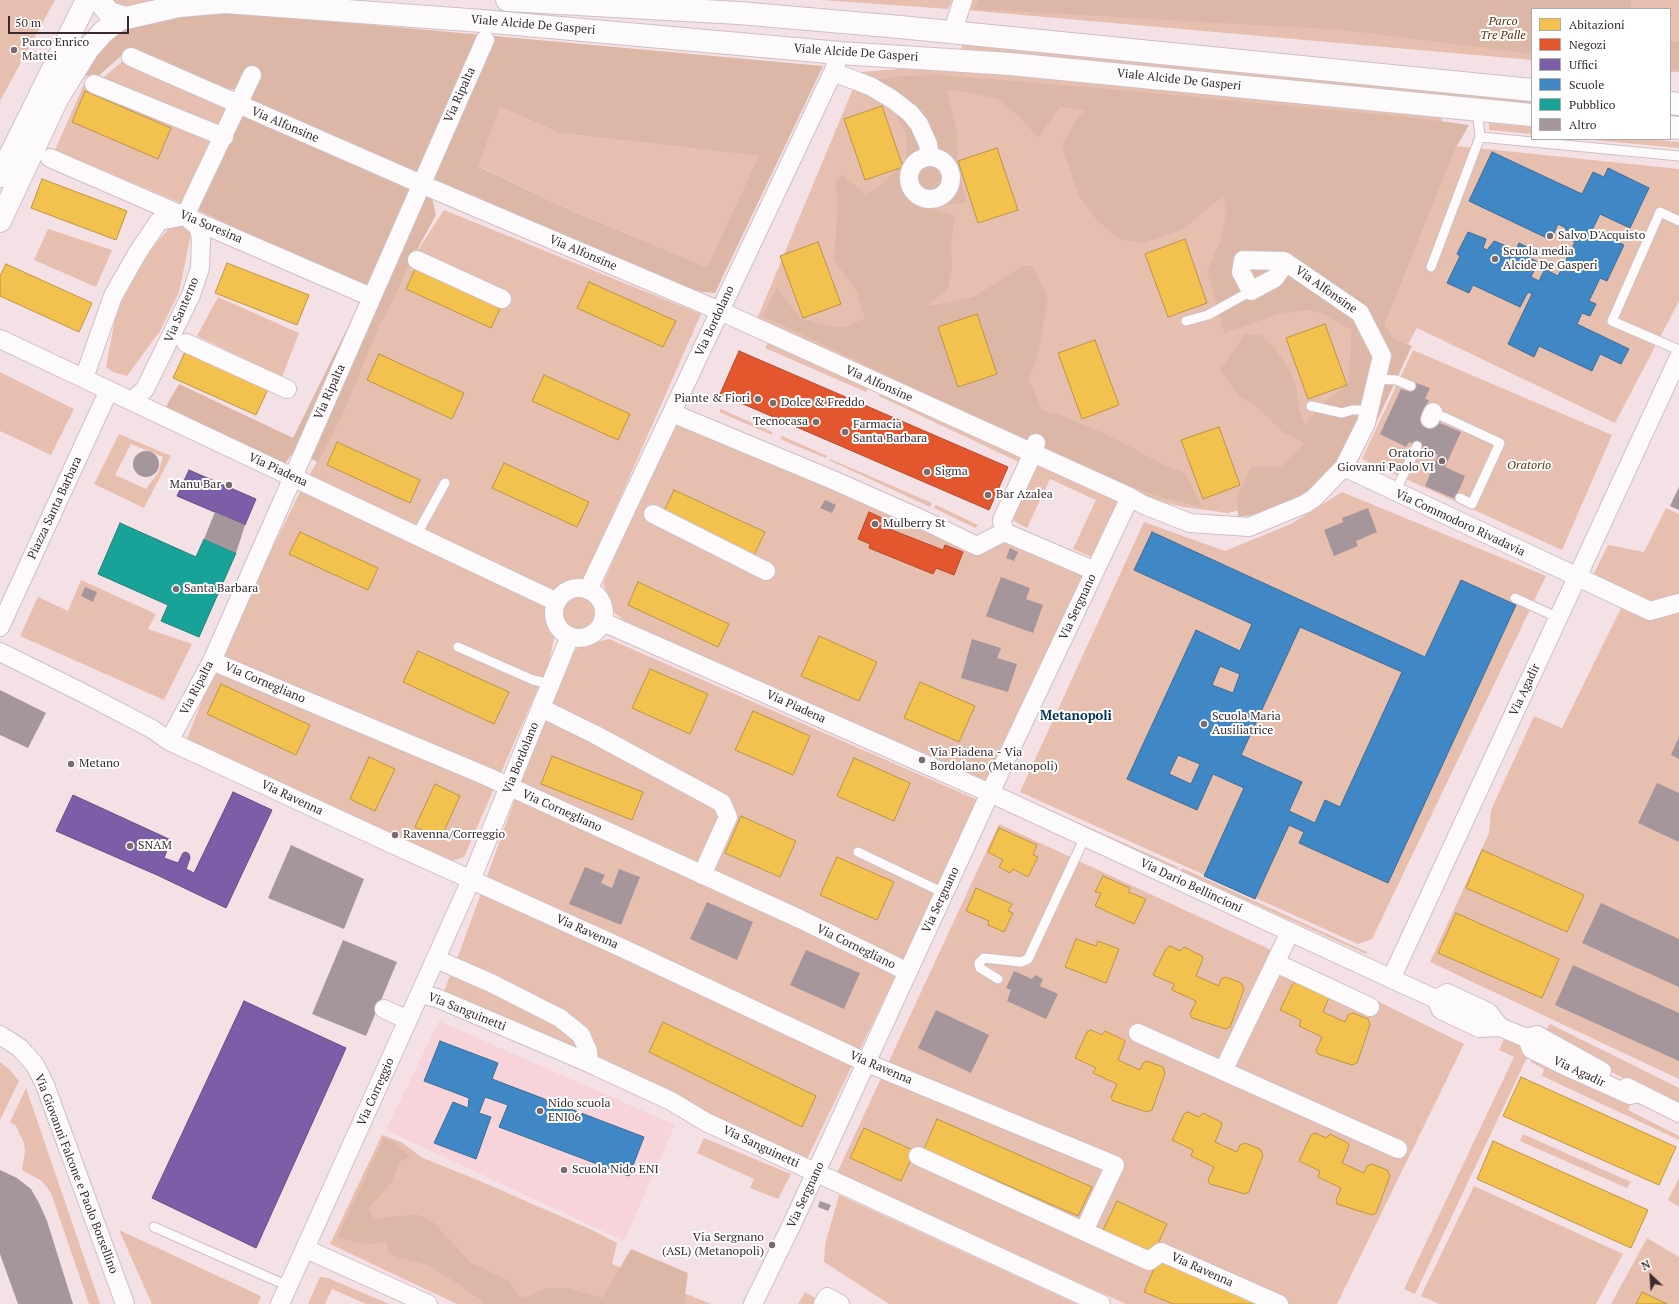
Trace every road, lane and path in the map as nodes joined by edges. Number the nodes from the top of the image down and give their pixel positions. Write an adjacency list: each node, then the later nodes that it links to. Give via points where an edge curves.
1 (87, 0): 27 (street)
2 (99, 0): 9 (street, via 109,13)
3 (497, 0): 11 (street)
4 (507, 0): 5 (street, Viale Alcide De Gasperi)
5 (516, 0): 7 (street, Viale Alcide De Gasperi); 11 (street)
6 (963, 0): 12 (street)
7 (570, 2): 10 (street, Viale Alcide De Gasperi)
8 (182, 3): 9 (street, Viale Alcide De Gasperi, via 131,18); 11 (street, Viale Alcide De Gasperi, via 224,2)
9 (121, 18): 30 (street, via 103,32 88,49 57,99)
10 (843, 24): 12 (street, Viale Alcide De Gasperi); 15 (street)
11 (494, 28): 15 (street, Viale Alcide De Gasperi); 28 (street, Via Ripalta)
12 (952, 33): 14 (street); 18 (street, Viale Alcide De Gasperi)
13 (131, 58): 19 (street, Via Alfonsine)
14 (950, 60): 15 (street, Viale Alcide De Gasperi); 20 (street, Viale Alcide De Gasperi)
15 (836, 62): 25 (street, via 910,112 920,124); 38 (street, Via Bordolano)
16 (252, 76): 19 (street)
17 (94, 84): 22 (street)
18 (1531, 90)
19 (238, 105): 22 (street); 28 (street, Via Alfonsine)
20 (1477, 110): 21 (street, Viale Alcide De Gasperi); 23 (lane)
21 (1531, 115)
22 (224, 137): 29 (street)
23 (1480, 138): 24 (lane); 34 (lane)
24 (1679, 156)
25 (930, 157)
26 (50, 158): 29 (street, Via Soresina)
27 (0, 176)
28 (421, 184): 36 (street, Via Ripalta); 38 (street, Via Alfonsine)
29 (185, 216): 36 (street, Via Soresina); 44 (street, via 159,221 138,252 113,296); 49 (street, Via Santerno, via 198,227 201,238 200,268 191,294 145,390)
30 (0, 221)
31 (1679, 221): 42 (lane, via 1660,212 1612,320)
32 (417, 260): 37 (street)
33 (1286, 262): 35 (street, Via Alfonsine, via 1275,278); 35 (street, Via Alfonsine, via 1243,260 1241,272); 45 (street, Via Alfonsine, via 1360,313 1382,356)
34 (1431, 267)
35 (1251, 291): 39 (lane, via 1208,315)
36 (372, 297): 57 (street, Via Ripalta)
37 (502, 299)
38 (720, 311): 52 (street, Via Bordolano); 55 (street, Via Alfonsine)
39 (1186, 321)
40 (0, 339): 44 (street, Via Piadena)
41 (186, 342): 47 (street)
42 (1679, 350)
43 (1679, 357): 67 (street, Via Agadir)
44 (84, 378): 48 (street, Via Piadena)
45 (1376, 379): 46 (lane, via 1396,380); 51 (street, Via Alfonsine)
46 (1411, 386)
47 (287, 389)
48 (109, 390): 49 (street, Via Piadena); 74 (street, Piazza Santa Barbara)
49 (132, 401): 57 (street, Via Piadena)
50 (1311, 406): 51 (lane, via 1342,413)
51 (1370, 410): 56 (street, Via Alfonsine)
52 (672, 413): 63 (street, via 833,480 977,546); 68 (street, Via Bordolano)
53 (1432, 415): 61 (lane, via 1500,443 1472,504)
54 (1417, 446): 59 (lane)
55 (1035, 448): 60 (street, Via Alfonsine); 63 (street, via 1002,520)
56 (1344, 467): 59 (street, Via Commodoro Rivadavia); 60 (street, Via Alfonsine, via 1305,504 1249,527 1190,523)
57 (293, 477): 64 (street, Via Piadena); 78 (street, Via Ripalta)
58 (445, 483): 64 (lane)
59 (1396, 492): 67 (street, Via Commodoro Rivadavia)
60 (1130, 497): 66 (street, Via Sergnano)
61 (1460, 498)
62 (653, 514): 65 (street)
63 (1004, 532): 66 (street)
64 (417, 534): 70 (street, Via Piadena)
65 (766, 571)
66 (1095, 571): 83 (street, Via Sergnano)
67 (1577, 578): 71 (street, Via Commodoro Rivadavia, via 1650,611); 72 (street, Via Agadir)
68 (588, 590): 70 (street, via 574,588 565,592); 73 (street, via 597,595 602,603 605,613)
69 (1515, 598): 72 (lane)
70 (557, 602): 75 (street, via 554,613 556,622 560,630)
71 (1679, 603)
72 (1559, 618): 94 (street, Via Agadir)
73 (603, 622): 75 (street, via 590,636); 83 (street, Via Piadena)
74 (0, 627)
75 (570, 636): 79 (street, Via Bordolano)
76 (458, 647): 79 (lane, via 533,680)
77 (0, 652): 81 (street, Via Ravenna, via 152,729)
78 (212, 661): 81 (street, Via Ripalta); 82 (street, Via Cornegliano)
79 (551, 684): 80 (street, Via Bordolano)
80 (541, 708): 82 (street, Via Bordolano); 86 (street, via 722,803 728,817)
81 (169, 741): 87 (street, Via Ravenna)
82 (509, 787): 86 (street, Via Cornegliano); 87 (street, Via Bordolano)
83 (990, 793): 84 (street, Via Dario Bellincioni); 88 (street, Via Sergnano)
84 (1085, 837): 89 (street, Via Dario Bellincioni); 93 (lane, via 1028,959 1022,962 984,958 979,963 980,968)
85 (858, 852): 88 (lane)
86 (702, 875): 92 (street, Via Cornegliano)
87 (471, 880): 90 (street, Via Correggio); 101 (street, Via Ravenna)
88 (944, 893): 92 (street, Via Sergnano)
89 (1290, 932): 91 (street); 94 (street, Via Dario Bellincioni)
90 (436, 959): 95 (street, Via Correggio); 102 (street, via 491,982 560,1018 581,1035 588,1051)
91 (1276, 963): 96 (street); 103 (street)
92 (908, 972): 101 (street, Via Sergnano)
93 (998, 979)
94 (1392, 979): 104 (street, Via Agadir, via 1436,999 1448,994 1488,1012 1500,1027 1527,1038 1536,1035 1549,1041 1638,1093)
95 (420, 994): 98 (street, Via Correggio); 102 (street, Via Sanguinetti, via 437,998)
96 (1370, 1007)
97 (384, 1009): 98 (street)
98 (408, 1020): 110 (street, Via Correggio)
99 (1138, 1033): 103 (street)
100 (0, 1035): 112 (street, Via Giovanni Falcone e Paolo Borsellino, via 20,1048 35,1066 45,1085)
101 (867, 1063): 107 (street, Via Sergnano); 109 (street, Via Ravenna, via 1115,1165)
102 (589, 1064): 107 (street, Via Sanguinetti, via 671,1101 706,1122)
103 (1223, 1072): 105 (street)
104 (1679, 1113)
105 (1398, 1149)
106 (918, 1156): 109 (street, Via Ravenna)
107 (816, 1172): 115 (street, Via Sergnano); 118 (street, Via Sanguinetti)
108 (154, 1227): 111 (lane)
109 (1084, 1231): 119 (street, Via Ravenna, via 1149,1261 1161,1252)
110 (306, 1249): 111 (street, Via Correggio); 114 (street)
111 (288, 1286): 113 (street, Via Correggio)
112 (125, 1304)
113 (280, 1304)
114 (428, 1304)
115 (753, 1304)
116 (823, 1304): 117 (street, via 827,1297)
117 (840, 1304)
118 (1101, 1304)
119 (1279, 1304)

